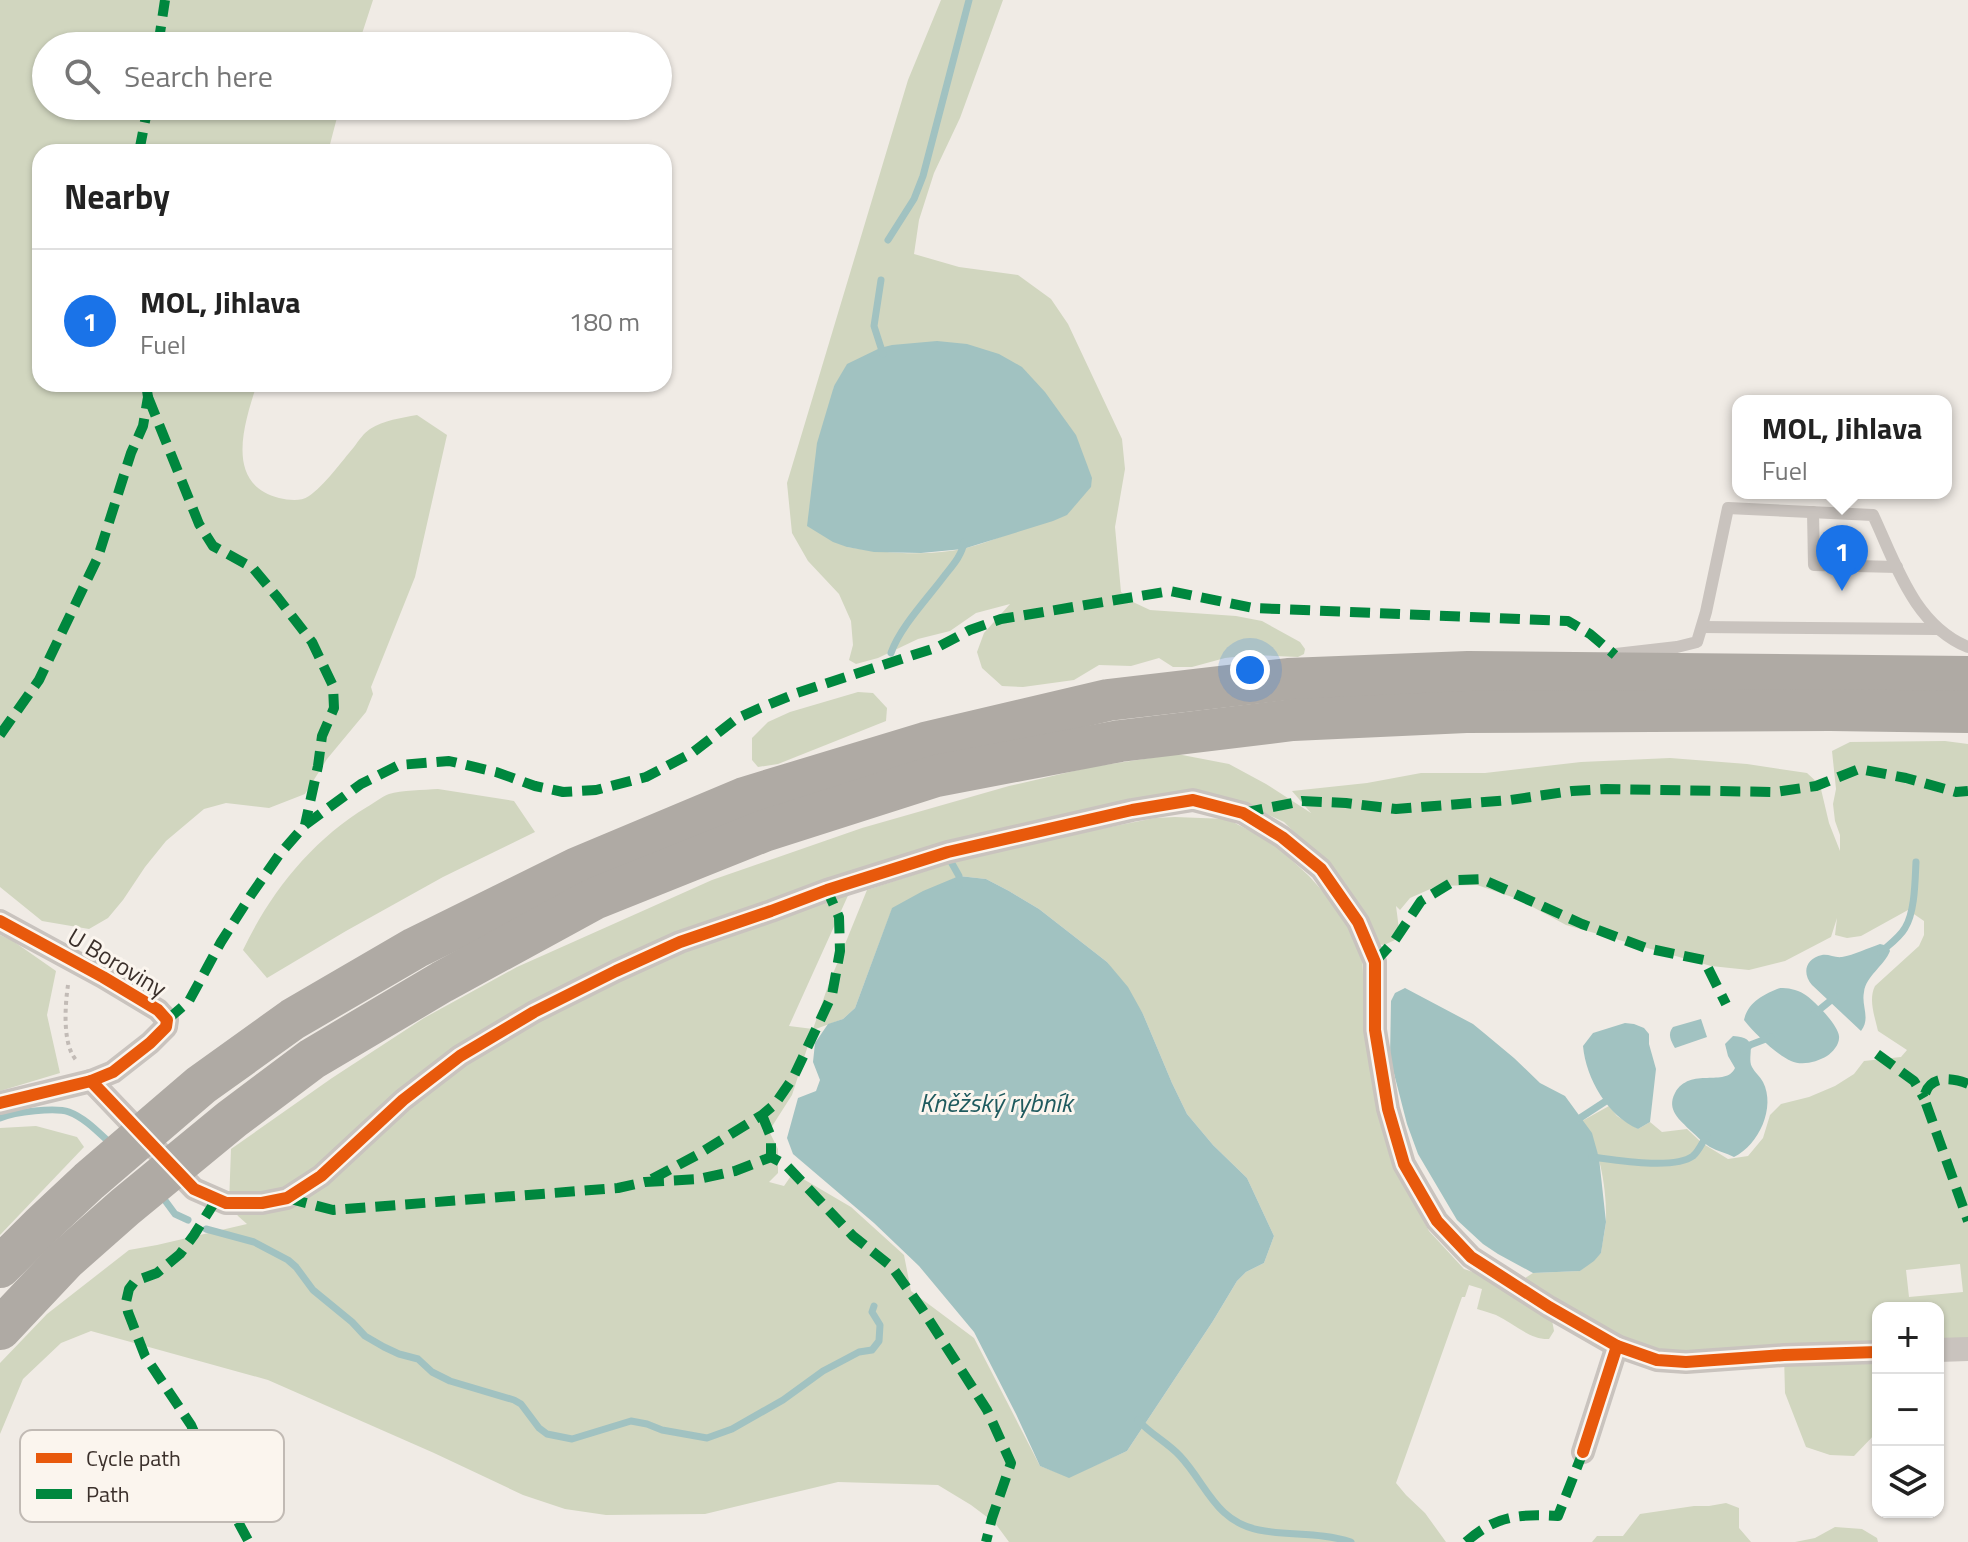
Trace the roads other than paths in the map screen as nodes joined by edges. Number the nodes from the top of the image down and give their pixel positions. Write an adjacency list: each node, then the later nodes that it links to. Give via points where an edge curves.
1 (1813, 512): 2 (lane, via 1873,515); 2 (lane, via 1814,565); 3 (lane, via 1728,508)
2 (1897, 567): 4 (lane, via 1913,601)
3 (1702, 627): 4 (lane); 6 (lane, via 1697,642 1687,645)
4 (1937, 629): 5 (lane)
5 (1968, 647)
6 (1600, 656)
7 (1571, 660): 8 (lane)
8 (1468, 672): 9 (highway); 14 (highway, via 1288,679 1108,700 925,743 744,798 577,868 415,948 293,1019 201,1085 89,1181)
9 (1968, 677)
10 (1968, 712): 15 (highway, via 1482,712 1293,720 1120,741 936,776 764,831 594,899 442,982 312,1059 232,1119 65,1260)
11 (0, 921): 12 (street, U Boroviny, via 158,1010 167,1020 166,1027 131,1059)
12 (91, 1081): 13 (street, U Boroviny); 16 (street, via 194,1189 226,1203 287,1198 321,1176 460,1056 534,1012 680,942 948,852 1193,800 1243,813 1282,837 1321,869 1358,922 1375,962 1375,1030 1388,1109 1404,1164 1437,1221 1471,1257)
13 (0, 1103)
14 (0, 1267)
15 (0, 1329)
16 (1617, 1346): 19 (street, via 1657,1360 1686,1362); 20 (street)
17 (1968, 1349): 18 (street)
18 (1944, 1350)
19 (1872, 1352)
20 (1583, 1452)

